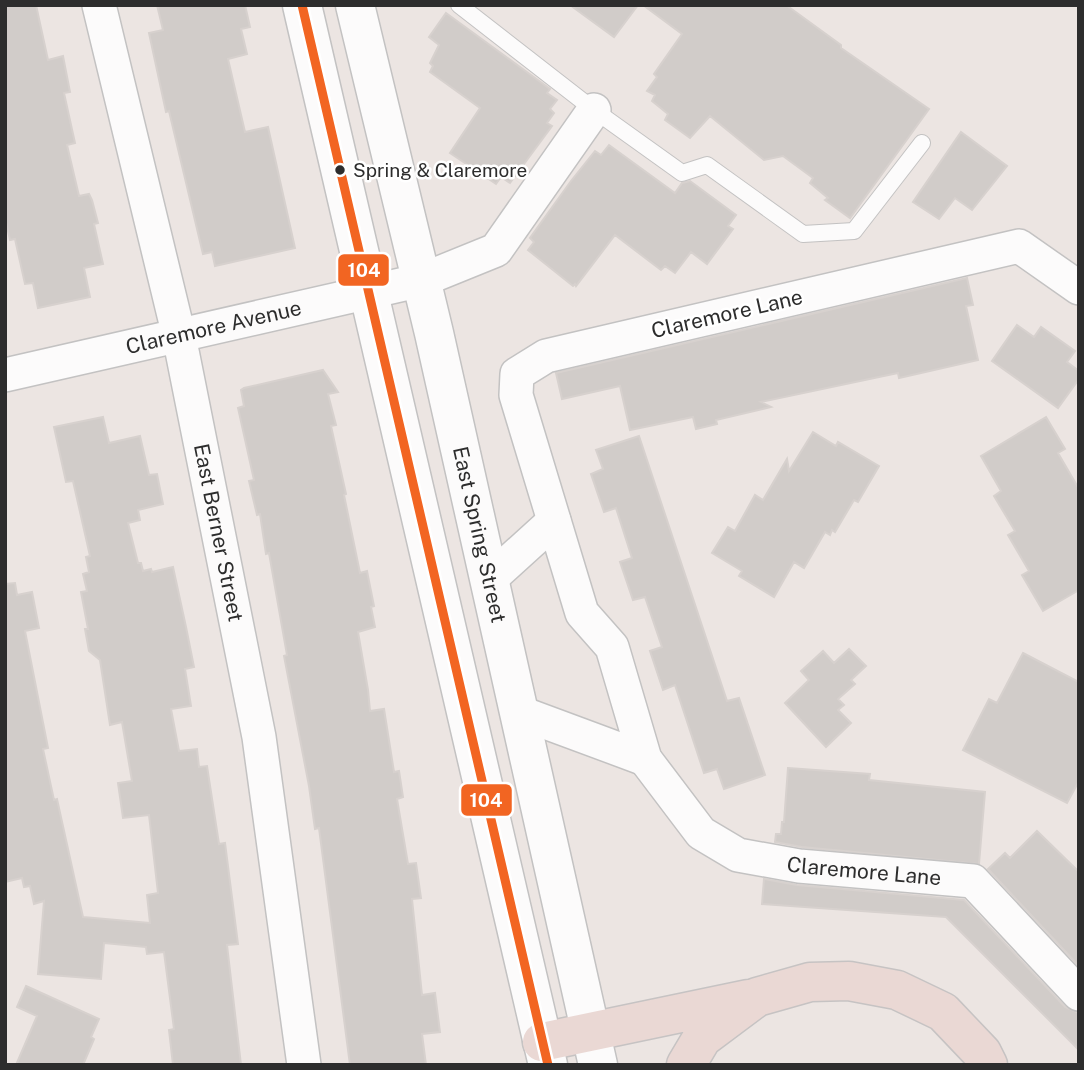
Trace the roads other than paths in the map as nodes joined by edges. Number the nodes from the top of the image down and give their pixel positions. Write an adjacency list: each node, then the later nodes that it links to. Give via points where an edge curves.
1 (100, 5): 10 (street, East Berner Street)
2 (302, 5): 9 (main road)
3 (355, 5): 7 (main road, East Spring Street)
4 (458, 5): 5 (lane)
5 (594, 110): 6 (lane, via 682,173 707,165 803,234 854,230); 7 (street, via 496,250)
6 (922, 143)
7 (422, 280): 9 (street, Claremore Avenue); 13 (main road, East Spring Street)
8 (1079, 288): 12 (street, Claremore Lane, via 1018,246 545,356 517,374 516,395)
9 (368, 292): 10 (street, Claremore Avenue); 19 (main road)
10 (179, 335): 11 (street, Claremore Avenue); 20 (street, East Berner Street, via 259,737)
11 (5, 375)
12 (554, 522): 13 (street); 15 (street, Claremore Lane, via 582,613 612,647)
13 (491, 579): 14 (main road, East Spring Street)
14 (521, 713): 15 (street); 18 (main road, East Spring Street)
15 (645, 759): 16 (street, Claremore Lane, via 701,833 738,855 799,866 973,881)
16 (1079, 994)
17 (757, 997): 18 (highway); 21 (highway, via 702,1038); 22 (highway, via 810,982 849,981 897,990 943,1012)
18 (594, 1048): 19 (highway)
19 (545, 1053)
20 (304, 1065)
21 (686, 1065)
22 (988, 1065)

